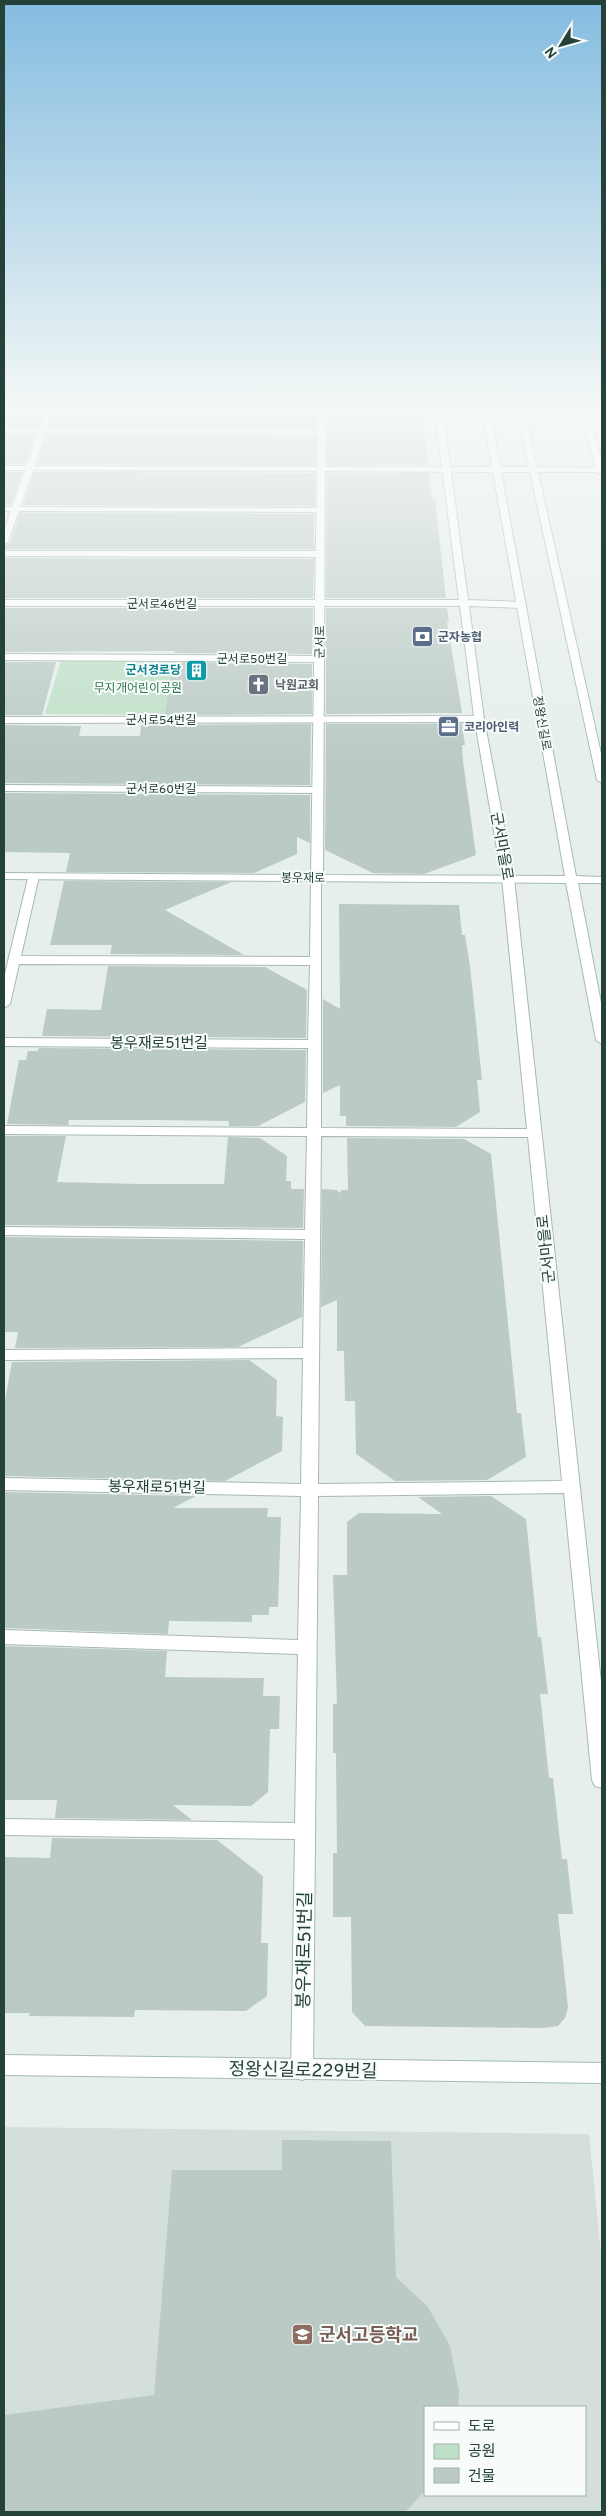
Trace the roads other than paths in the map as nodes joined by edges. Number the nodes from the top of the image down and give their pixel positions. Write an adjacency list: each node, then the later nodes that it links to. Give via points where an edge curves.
1 (11, 522): 6 (street)
2 (321, 522): 8 (street, 군서로)
3 (453, 522): 9 (street, 군서마을로)
4 (506, 522): 12 (street, 정왕신길로)
5 (545, 522): 18 (street)
6 (4, 542)
7 (4, 553): 8 (street)
8 (321, 554): 11 (street, 군서로)
9 (464, 602): 11 (street); 12 (street); 15 (street, 군서마을로)
10 (4, 603): 11 (street, 군서로46번길)
11 (320, 604): 14 (street, 군서로)
12 (521, 605): 25 (street, 정왕신길로)
13 (4, 657): 14 (street, 군서로50번길)
14 (319, 659): 17 (street, 군서로)
15 (479, 719): 17 (street); 24 (street, 군서마을로)
16 (4, 720): 17 (street, 군서로54번길)
17 (319, 721): 20 (street, 군서로)
18 (602, 780)
19 (4, 788): 20 (street, 군서로60번길)
20 (318, 790): 23 (street, 군서로)
21 (4, 876): 22 (street, 봉우재로)
22 (33, 876): 23 (street, 봉우재로); 27 (street)
23 (317, 878): 24 (street, 봉우재로); 28 (street, 봉우재로51번길)
24 (508, 878): 25 (street, 봉우재로); 35 (street, 군서마을로)
25 (571, 880): 26 (street, 봉우재로); 30 (street, 정왕신길로)
26 (602, 880)
27 (14, 960): 28 (street); 29 (street)
28 (316, 961): 32 (street, 봉우재로51번길)
29 (4, 1004)
30 (602, 1040)
31 (4, 1042): 32 (street, 봉우재로51번길)
32 (315, 1044): 34 (street, 봉우재로51번길)
33 (4, 1130): 34 (street)
34 (314, 1132): 35 (street); 37 (street, 봉우재로51번길)
35 (534, 1133): 41 (street, 군서마을로)
36 (4, 1231): 37 (street)
37 (313, 1235): 38 (street, 봉우재로51번길)
38 (311, 1353): 39 (street); 42 (street, 봉우재로51번길)
39 (4, 1355)
40 (4, 1484): 42 (street, 봉우재로51번길)
41 (572, 1487): 42 (street); 45 (street, 군서마을로)
42 (309, 1490): 44 (street, 봉우재로51번길)
43 (4, 1637): 44 (street)
44 (307, 1647): 47 (street, 봉우재로51번길)
45 (602, 1780)
46 (4, 1827): 47 (street)
47 (305, 1831): 49 (street, 봉우재로51번길)
48 (4, 2065): 49 (street, 정왕신길로229번길)
49 (302, 2070): 50 (street, 정왕신길로229번길)
50 (602, 2073)

